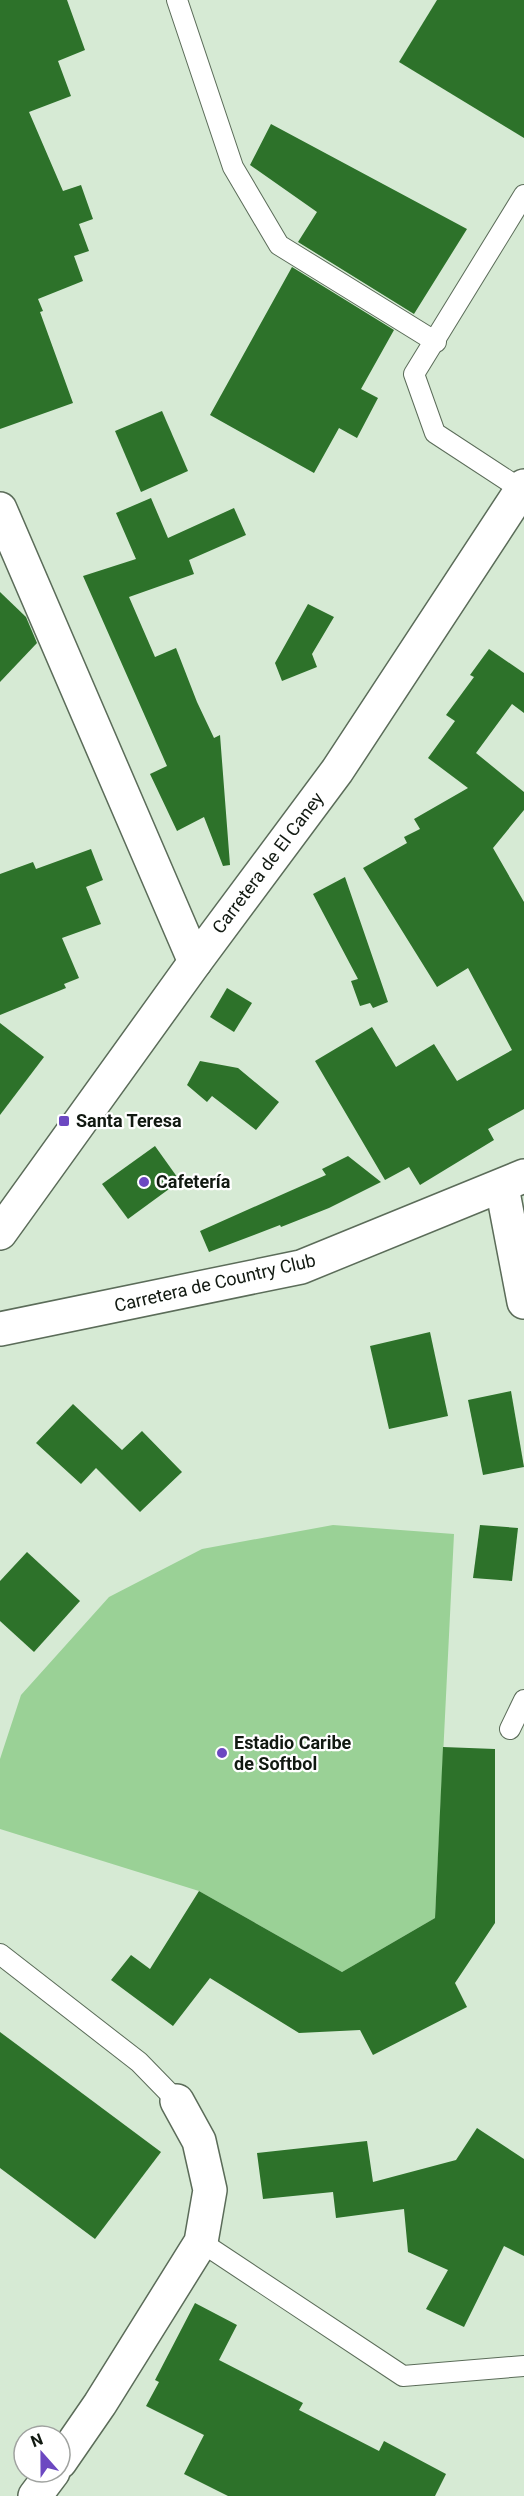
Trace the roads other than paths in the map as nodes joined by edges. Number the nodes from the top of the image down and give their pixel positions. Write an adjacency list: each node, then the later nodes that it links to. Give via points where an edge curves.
1 (177, 0): 3 (lane, via 233,167 279,245)
2 (524, 195): 3 (lane)
3 (436, 342): 4 (lane, via 414,374 435,433)
4 (523, 488): 6 (street, Carretera de El Caney, via 337,771)
5 (0, 508): 6 (street)
6 (195, 962): 8 (street, Carretera de El Caney)
7 (513, 1182): 9 (street); 10 (street, Carretera de Country Club, via 301,1267)
8 (0, 1233)
9 (524, 1302)
10 (0, 1329)
11 (524, 1700): 12 (lane)
12 (510, 1729)
13 (0, 1953): 14 (lane, via 139,2062)
14 (177, 2101): 15 (street, via 199,2141 210,2190)
15 (201, 2242): 16 (lane, via 403,2376); 17 (street)
16 (524, 2366)
17 (72, 2445)

